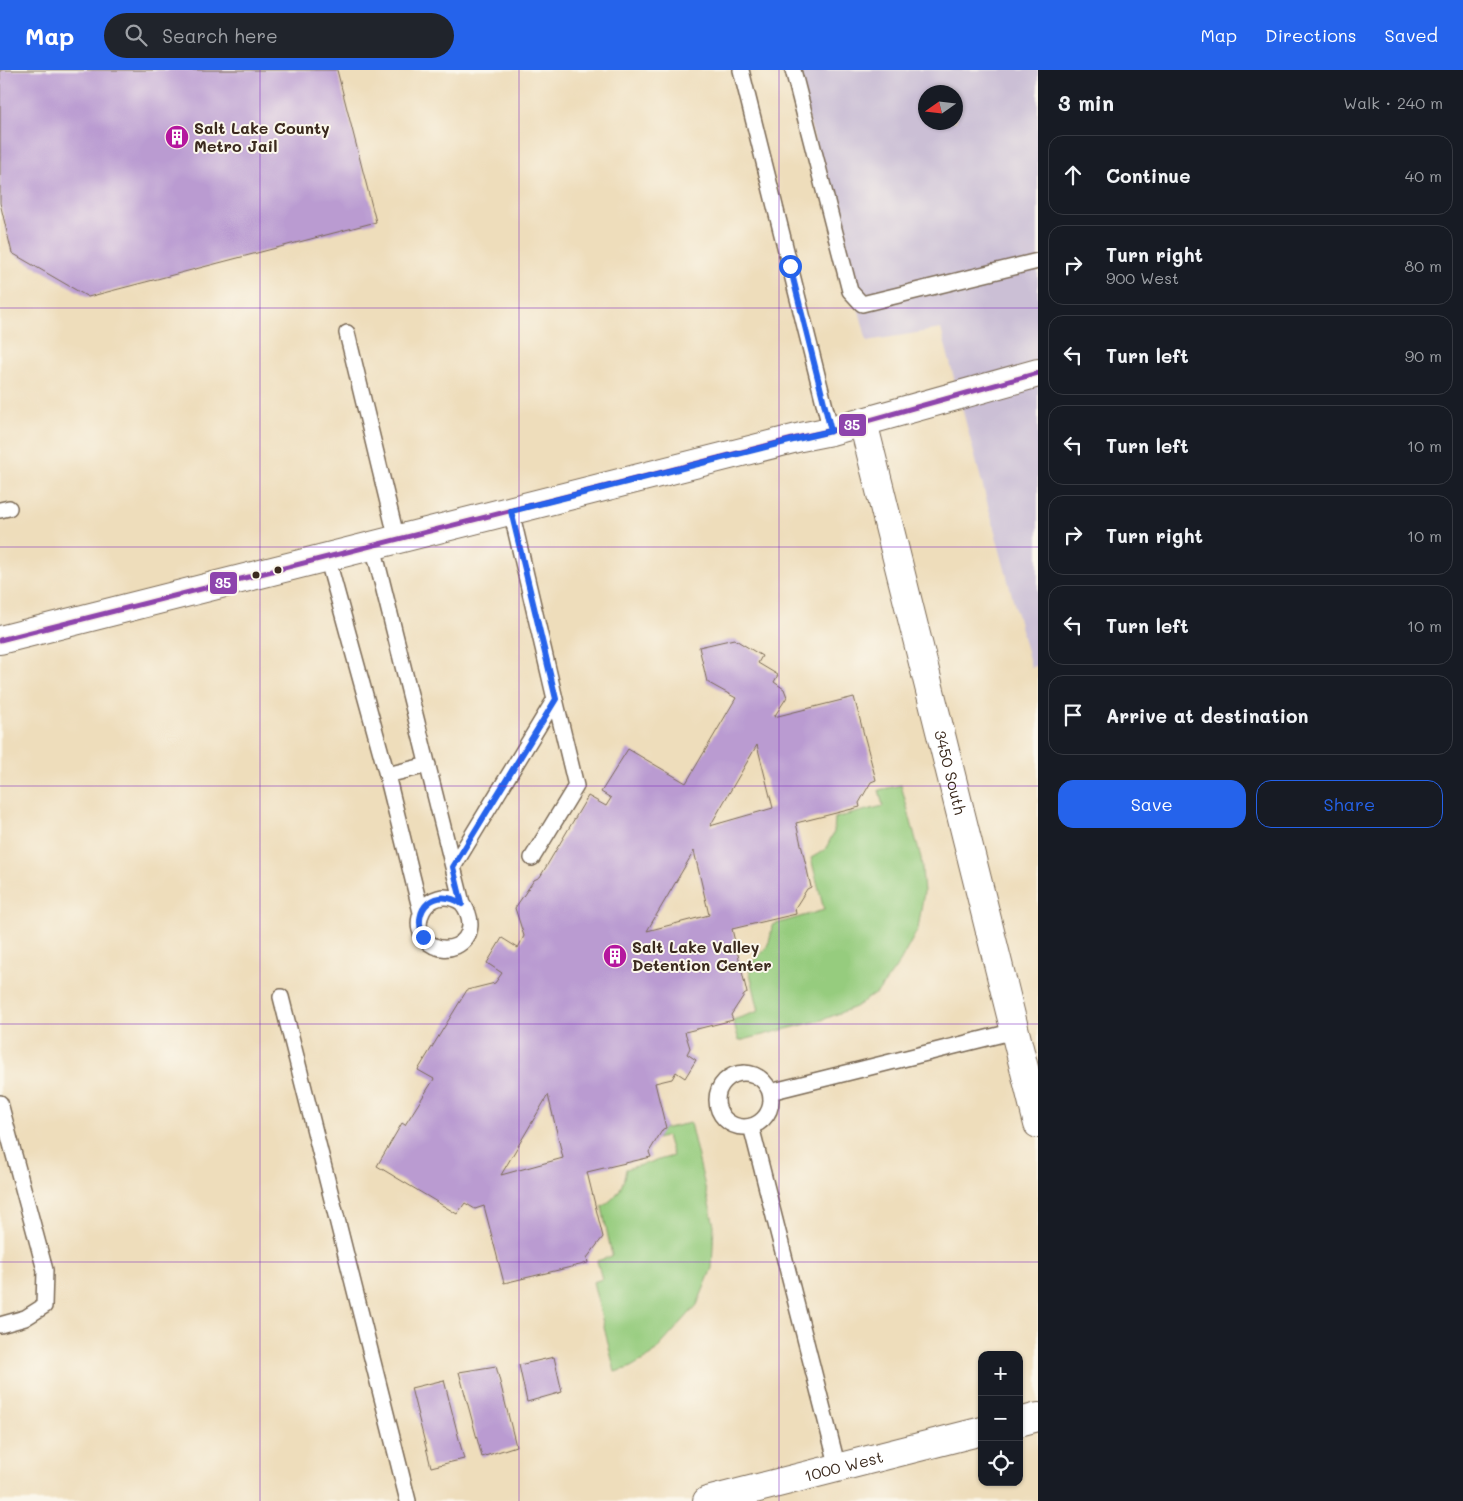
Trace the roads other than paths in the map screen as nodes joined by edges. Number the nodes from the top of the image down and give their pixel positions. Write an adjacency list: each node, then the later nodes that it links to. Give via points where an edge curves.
1 (740, 70): 7 (lane)
2 (793, 70): 3 (lane, via 850,291 862,304)
3 (1038, 262)
4 (347, 334): 9 (lane)
5 (1038, 373): 6 (street)
6 (863, 422): 7 (street); 20 (street, 3450 South)
7 (831, 431): 8 (street)
8 (511, 511): 9 (street); 12 (lane)
9 (385, 542): 10 (street); 13 (lane)
10 (327, 557): 11 (street); 14 (lane)
11 (0, 640)
12 (556, 699): 15 (lane, via 576,786); 16 (lane)
13 (428, 765): 14 (lane); 16 (lane)
14 (387, 775): 18 (lane)
15 (532, 858)
16 (453, 867): 17 (lane)
17 (462, 904): 18 (lane, via 456,899 439,897); 18 (lane, via 470,918 468,935 462,942 446,948 437,947 423,937 419,920)
18 (421, 912)
19 (281, 997): 30 (lane)
20 (1015, 1031): 21 (lane); 23 (street, 3450 South)
21 (770, 1092): 24 (lane, via 770,1110 759,1123); 24 (lane, via 759,1077 741,1072 732,1074 719,1088 716,1096 720,1114 733,1125)
22 (0, 1102): 25 (lane, via 45,1270 45,1295 44,1306 25,1318)
23 (1038, 1124)
24 (750, 1126): 29 (lane)
25 (0, 1325)
26 (1038, 1417): 27 (street)
27 (1023, 1421)
28 (978, 1432): 29 (street, 1000 West)
29 (838, 1468): 31 (street, 1000 West)
30 (408, 1501)
31 (706, 1501)

